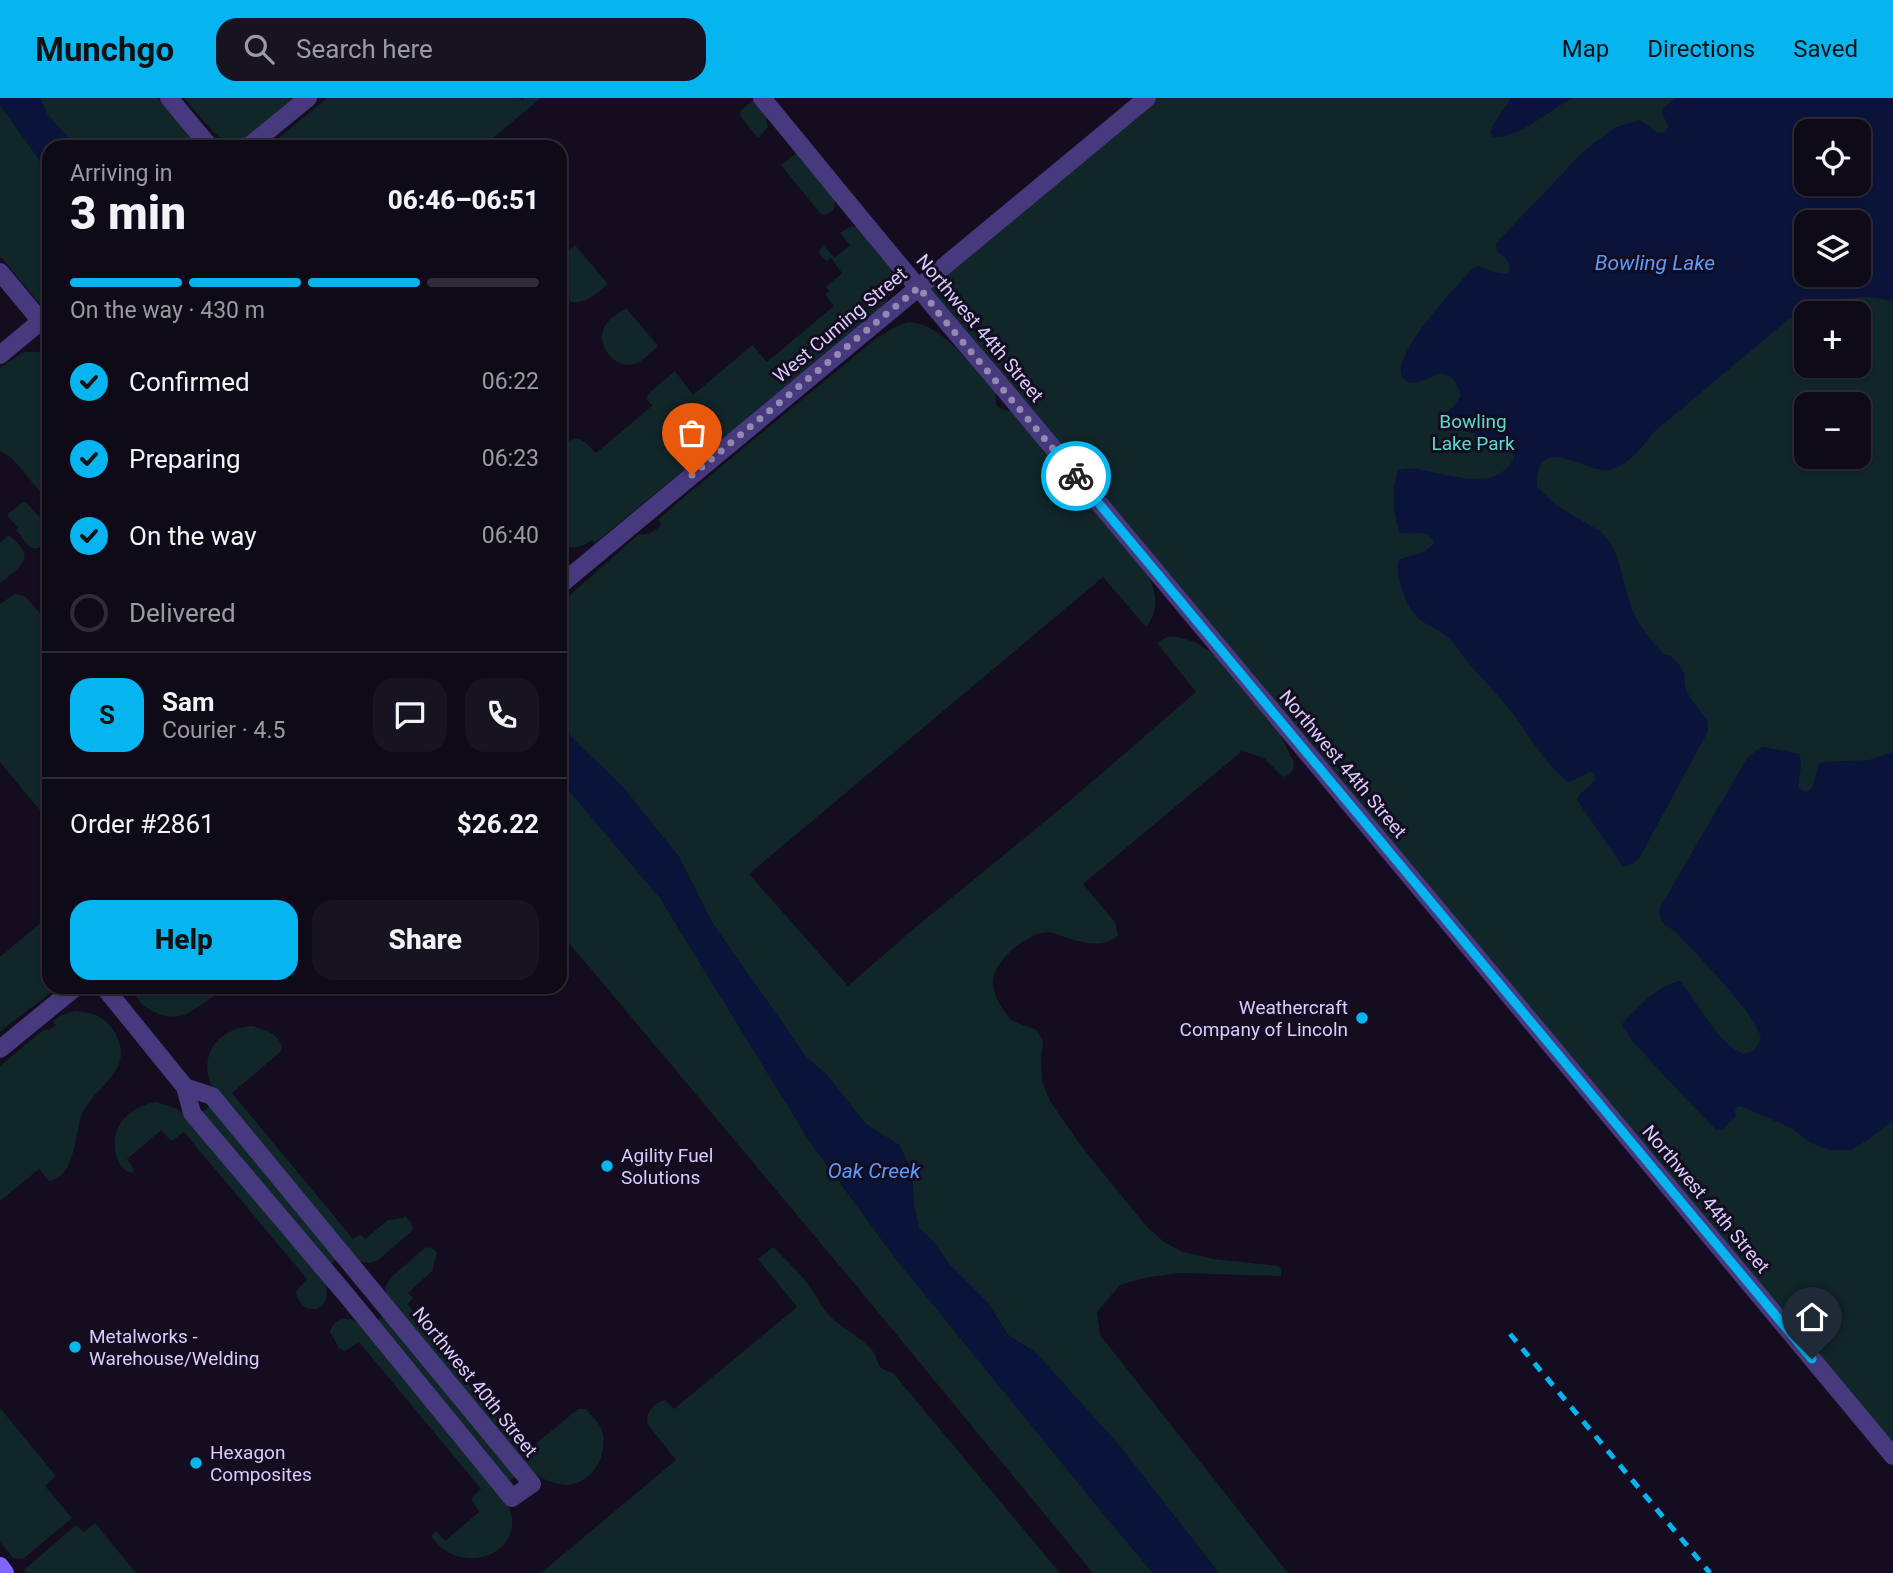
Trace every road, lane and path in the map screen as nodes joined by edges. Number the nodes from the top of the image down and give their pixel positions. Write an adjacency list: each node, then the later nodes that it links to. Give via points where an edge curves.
1 (169, 98): 5 (street)
2 (308, 98): 6 (street)
3 (762, 98): 8 (street, Northwest 44th Street)
4 (1147, 98): 8 (street, West Cuming Street)
5 (203, 140)
6 (257, 140)
7 (0, 272): 9 (street)
8 (919, 287): 12 (street, West Cuming Street); 17 (street, Northwest 44th Street)
9 (42, 322)
10 (42, 328): 11 (street)
11 (0, 355)
12 (567, 574)
13 (67, 994): 15 (street)
14 (110, 994): 16 (street, Northwest 40th Street)
15 (0, 1049)
16 (185, 1087): 16 (street, Northwest 40th Street, via 192,1113 512,1499 532,1484 212,1096)
17 (1893, 1456)
18 (0, 1566): 19 (main road)
19 (5, 1573)

